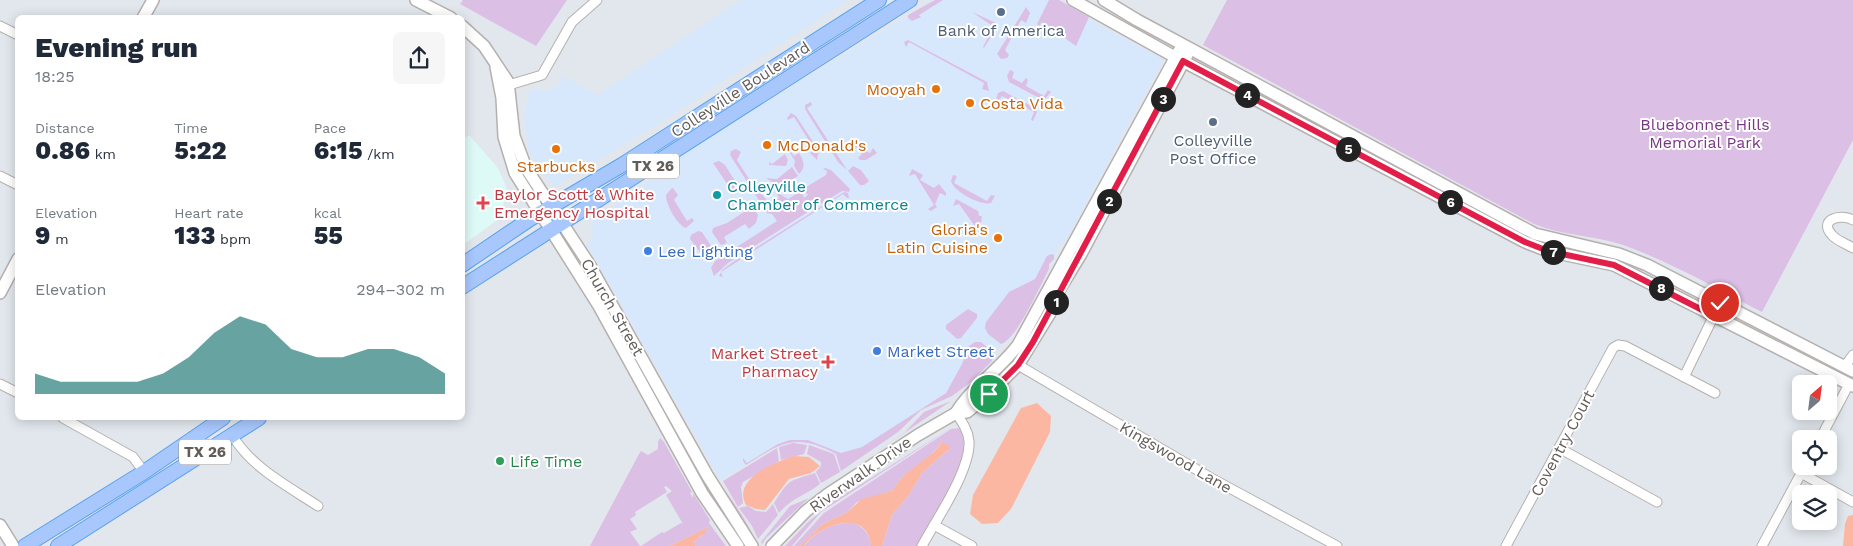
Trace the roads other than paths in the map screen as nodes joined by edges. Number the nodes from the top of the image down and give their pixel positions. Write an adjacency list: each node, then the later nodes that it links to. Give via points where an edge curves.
1 (153, 0): 9 (street)
2 (416, 0): 10 (street)
3 (597, 0): 17 (street, via 572,22 542,75)
4 (879, 0): 22 (main road, Colleyville Boulevard / TX 26)
5 (910, 0): 24 (main road, Colleyville Boulevard / TX 26)
6 (1073, 0): 8 (street)
7 (1104, 0): 11 (street)
8 (1098, 14): 11 (street); 16 (street)
9 (145, 15)
10 (445, 15)
11 (1137, 20): 15 (street)
12 (0, 26): 14 (street)
13 (465, 29): 17 (street, Church Street, via 484,46)
14 (15, 34)
15 (1186, 47): 16 (street); 32 (street, via 1534,234 1619,254)
16 (1179, 59): 18 (street); 19 (street); 33 (street, via 1525,242 1548,251 1614,265)
17 (504, 86): 22 (street, Church Street, via 515,172)
18 (1117, 161): 19 (street); 27 (street)
19 (1126, 169): 27 (street)
20 (0, 176): 21 (street)
21 (15, 184)
22 (545, 210): 24 (street, Church Street); 25 (street, Church Street); 28 (main road, Colleyville Boulevard / TX 26)
23 (1853, 220): 26 (street, via 1843,216 1834,218 1828,228 1832,236)
24 (562, 223): 25 (main road, Colleyville Boulevard / TX 26); 34 (street, Church Street)
25 (550, 231): 30 (main road, Colleyville Boulevard / TX 26); 35 (street, Church Street, via 600,306)
26 (1853, 248)
27 (1071, 257): 36 (street); 38 (street, Riverwalk Drive, via 1050,313)
28 (465, 263)
29 (15, 265): 31 (street)
30 (465, 285)
31 (0, 293)
32 (1720, 303): 33 (street); 39 (street)
33 (1714, 316): 40 (street); 42 (street)
34 (633, 341): 35 (street); 46 (street, Church Street)
35 (622, 348): 51 (street, Church Street)
36 (1011, 355): 38 (street); 45 (street, via 962,403)
37 (1853, 355): 39 (street)
38 (1018, 365): 45 (street, Riverwalk Drive, via 967,412); 72 (street, Kingswood Lane, via 1211,478)
39 (1849, 369)
40 (1684, 377): 44 (street); 54 (street, Coventry Court, via 1621,345 1613,348)
41 (0, 384): 43 (street)
42 (1851, 385): 52 (street)
43 (15, 392)
44 (1715, 393)
45 (956, 413): 63 (street, via 967,433 968,455); 69 (street, Riverwalk Drive, via 828,494 806,511)
46 (677, 418): 51 (street); 68 (street, Church Street, via 707,475)
47 (67, 420): 55 (street, via 133,457)
48 (221, 420): 55 (main road, TX 26)
49 (225, 420): 53 (main road)
50 (255, 420): 53 (main road, TX 26)
51 (664, 424): 67 (street, Church Street, via 702,493)
52 (1825, 430)
53 (232, 435): 58 (main road, TX 26); 61 (street, via 258,466)
54 (1559, 448): 59 (street); 73 (street, Coventry Court)
55 (144, 472): 58 (main road); 65 (main road, TX 26)
56 (1800, 475): 74 (street)
57 (1811, 475): 60 (street)
58 (152, 486): 66 (main road, TX 26)
59 (1657, 502)
60 (1853, 502)
61 (318, 506)
62 (0, 525): 64 (street)
63 (934, 525): 70 (street); 71 (street)
64 (13, 546)
65 (24, 546)
66 (58, 546)
67 (738, 546)
68 (752, 546)
69 (772, 546)
70 (922, 546)
71 (972, 546)
72 (1337, 546)
73 (1506, 546)
74 (1762, 546)

